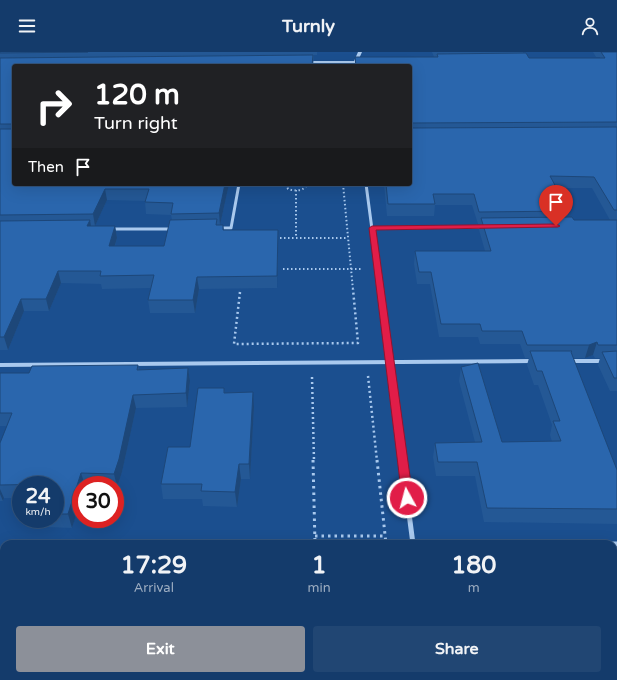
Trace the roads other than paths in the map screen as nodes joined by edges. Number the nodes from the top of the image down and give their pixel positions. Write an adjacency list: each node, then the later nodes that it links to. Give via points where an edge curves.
1 (360, 52): 3 (street)
2 (300, 62): 3 (street)
3 (355, 62): 4 (street)
4 (370, 62)
5 (239, 186): 8 (street, via 231,228)
6 (366, 186): 9 (street)
7 (491, 226): 9 (street)
8 (215, 228)
9 (372, 228): 15 (street)
10 (103, 229): 11 (street)
11 (175, 229)
12 (539, 361): 15 (street)
13 (562, 361): 14 (street)
14 (609, 361)
15 (390, 362): 16 (street); 17 (street)
16 (0, 365)
17 (412, 540)

